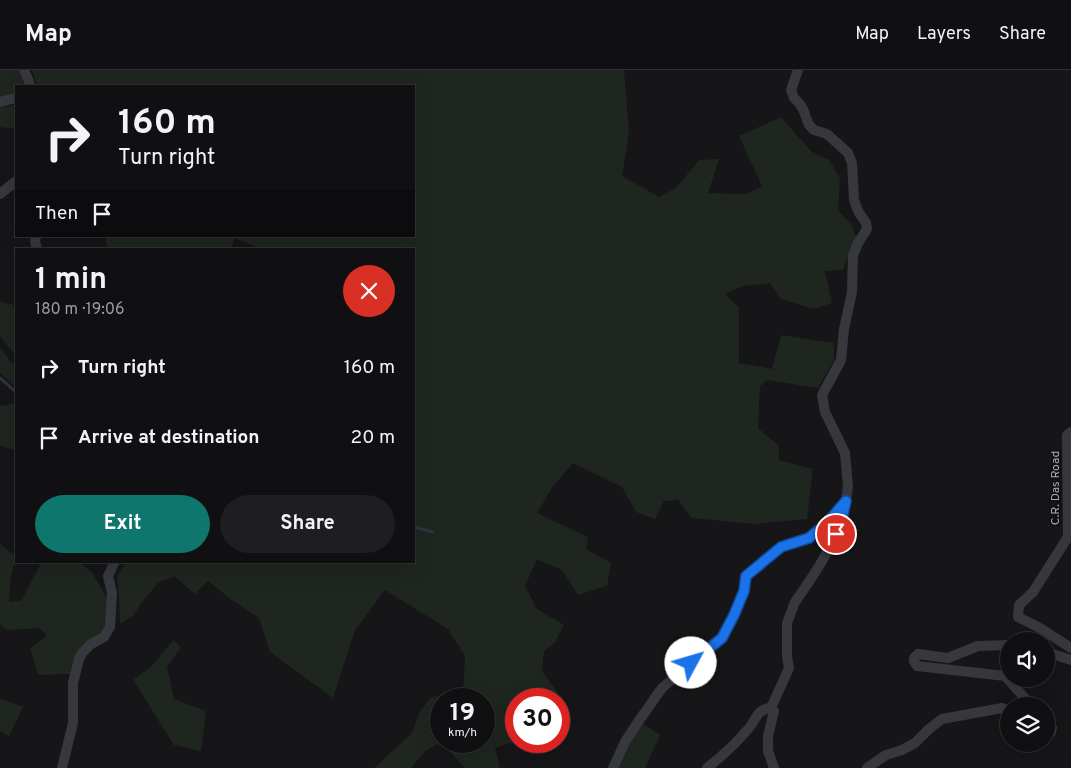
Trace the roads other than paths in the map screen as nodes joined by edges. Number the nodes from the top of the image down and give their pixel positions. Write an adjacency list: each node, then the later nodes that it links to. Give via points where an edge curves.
1 (24, 70): 3 (street)
2 (798, 70): 9 (street, via 791,90 794,98 814,130 827,134 848,153 852,163 854,200 867,229 853,255 852,292 841,360 822,395 825,412 845,453)
3 (30, 85)
4 (15, 98): 5 (street)
5 (0, 102)
6 (15, 182): 7 (street)
7 (0, 194)
8 (1071, 432): 12 (street, C.R. Das Road, via 1067,434 1068,537 1033,592 1019,604 1018,617)
9 (846, 501): 18 (street, via 832,542 789,616 789,668); 21 (street, via 809,538 781,547 746,576 744,591 722,638 662,688 625,742)
10 (114, 563): 20 (street, via 108,576 112,594 110,627 104,637 91,644 79,659 73,682 73,723)
11 (1000, 645): 15 (street, via 978,646 948,658 918,654 914,658 917,666)
12 (1071, 648)
13 (1055, 655): 14 (street)
14 (1071, 660)
15 (1000, 675)
16 (1015, 687): 17 (street)
17 (1024, 697)
18 (771, 708): 22 (street, via 762,710 735,744); 23 (street, via 774,711 768,751)
19 (1000, 708): 24 (street, via 942,719 915,743)
20 (62, 768)
21 (613, 768)
22 (707, 768)
23 (774, 768)
24 (867, 768)

